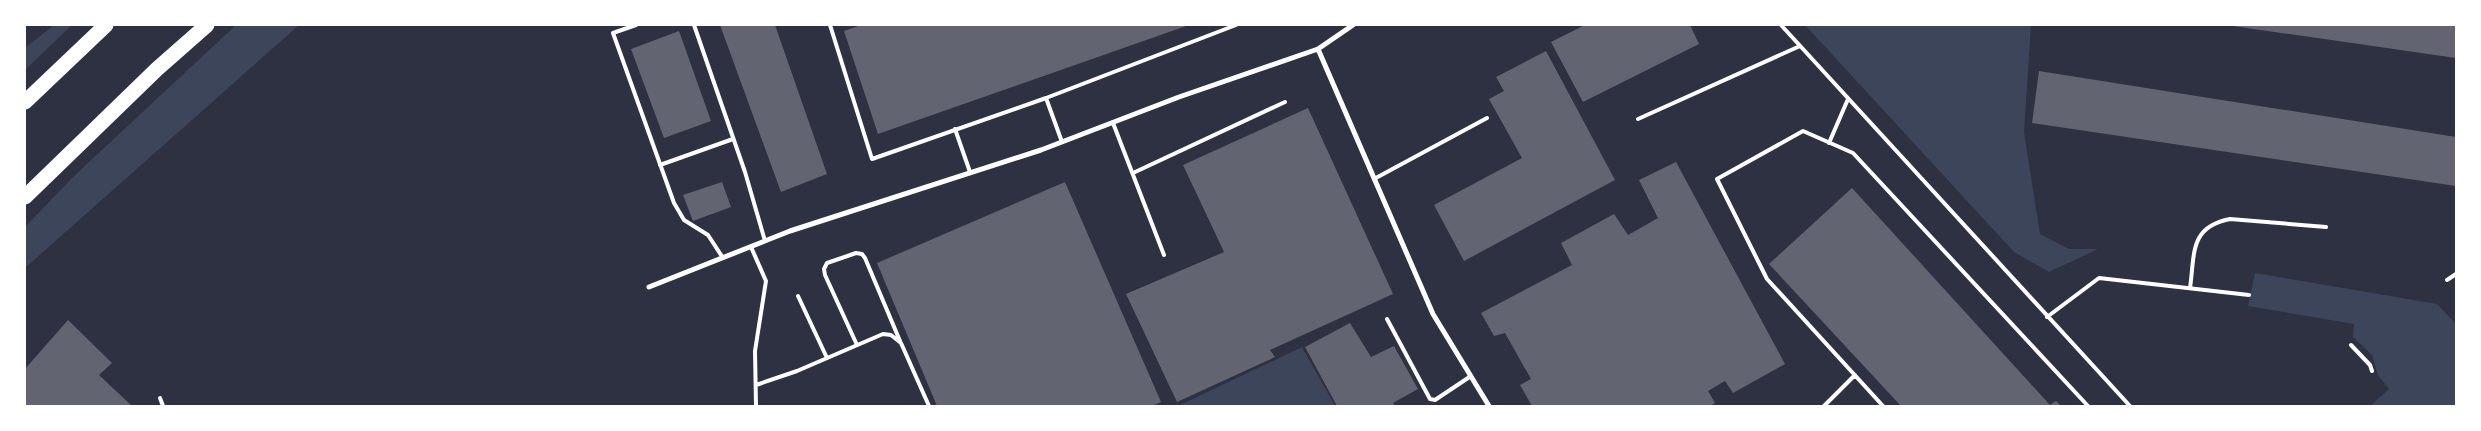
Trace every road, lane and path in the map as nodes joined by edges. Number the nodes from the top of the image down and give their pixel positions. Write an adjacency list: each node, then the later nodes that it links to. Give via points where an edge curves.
1 (106, 25): 13 (highway)
2 (207, 25): 26 (highway)
3 (636, 25): 22 (lane, via 613,33)
4 (694, 25): 19 (lane)
5 (830, 25): 18 (lane, via 872,158)
6 (1236, 25): 11 (lane)
7 (1353, 25): 10 (street)
8 (1781, 25): 9 (lane)
9 (1800, 46): 12 (lane); 16 (lane)
10 (1318, 49): 17 (street); 25 (street)
11 (1046, 98): 18 (lane); 20 (lane)
12 (1848, 99): 21 (lane); 38 (lane)
13 (25, 102)
14 (1285, 102): 24 (lane)
15 (1487, 118): 25 (lane)
16 (1638, 119)
17 (1113, 123): 20 (street); 24 (lane)
18 (955, 130): 23 (lane)
19 (733, 139): 22 (lane); 28 (lane)
20 (1062, 142): 23 (street)
21 (1829, 142): 45 (lane, via 1803,131 1717,179 1767,278); 55 (lane, via 1853,153)
22 (660, 165): 31 (lane, via 680,215 708,236)
23 (970, 172): 28 (street)
24 (1133, 173): 30 (lane)
25 (1374, 179): 46 (street, via 1433,314)
26 (25, 197)
27 (2326, 227): 35 (lane, via 2230,219 2216,222 2205,229 2197,241)
28 (765, 241): 29 (street)
29 (751, 247): 31 (street); 47 (lane, via 766,281 756,351)
30 (1164, 255)
31 (723, 258): 34 (street)
32 (2456, 274): 33 (lane)
33 (2447, 280)
34 (649, 288)
35 (2190, 288): 36 (lane); 38 (lane, via 2099,278)
36 (2249, 295)
37 (798, 296): 43 (lane)
38 (2048, 317): 56 (lane)
39 (1388, 319): 46 (lane, via 1430,399 1435,400)
40 (900, 343): 41 (lane, via 891,335 883,334); 41 (lane, via 865,258 856,253 827,263 824,269); 51 (lane)
41 (857, 345): 43 (lane)
42 (2351, 345): 44 (lane, via 2370,364)
43 (827, 358): 47 (lane)
44 (2372, 371)
45 (1855, 375): 53 (lane); 54 (lane)
46 (1471, 376): 52 (street)
47 (756, 385): 50 (lane)
48 (160, 398): 49 (lane)
49 (163, 406)
50 (756, 406)
51 (929, 406)
52 (1489, 406)
53 (1824, 406)
54 (1883, 406)
55 (2088, 406)
56 (2130, 406)

